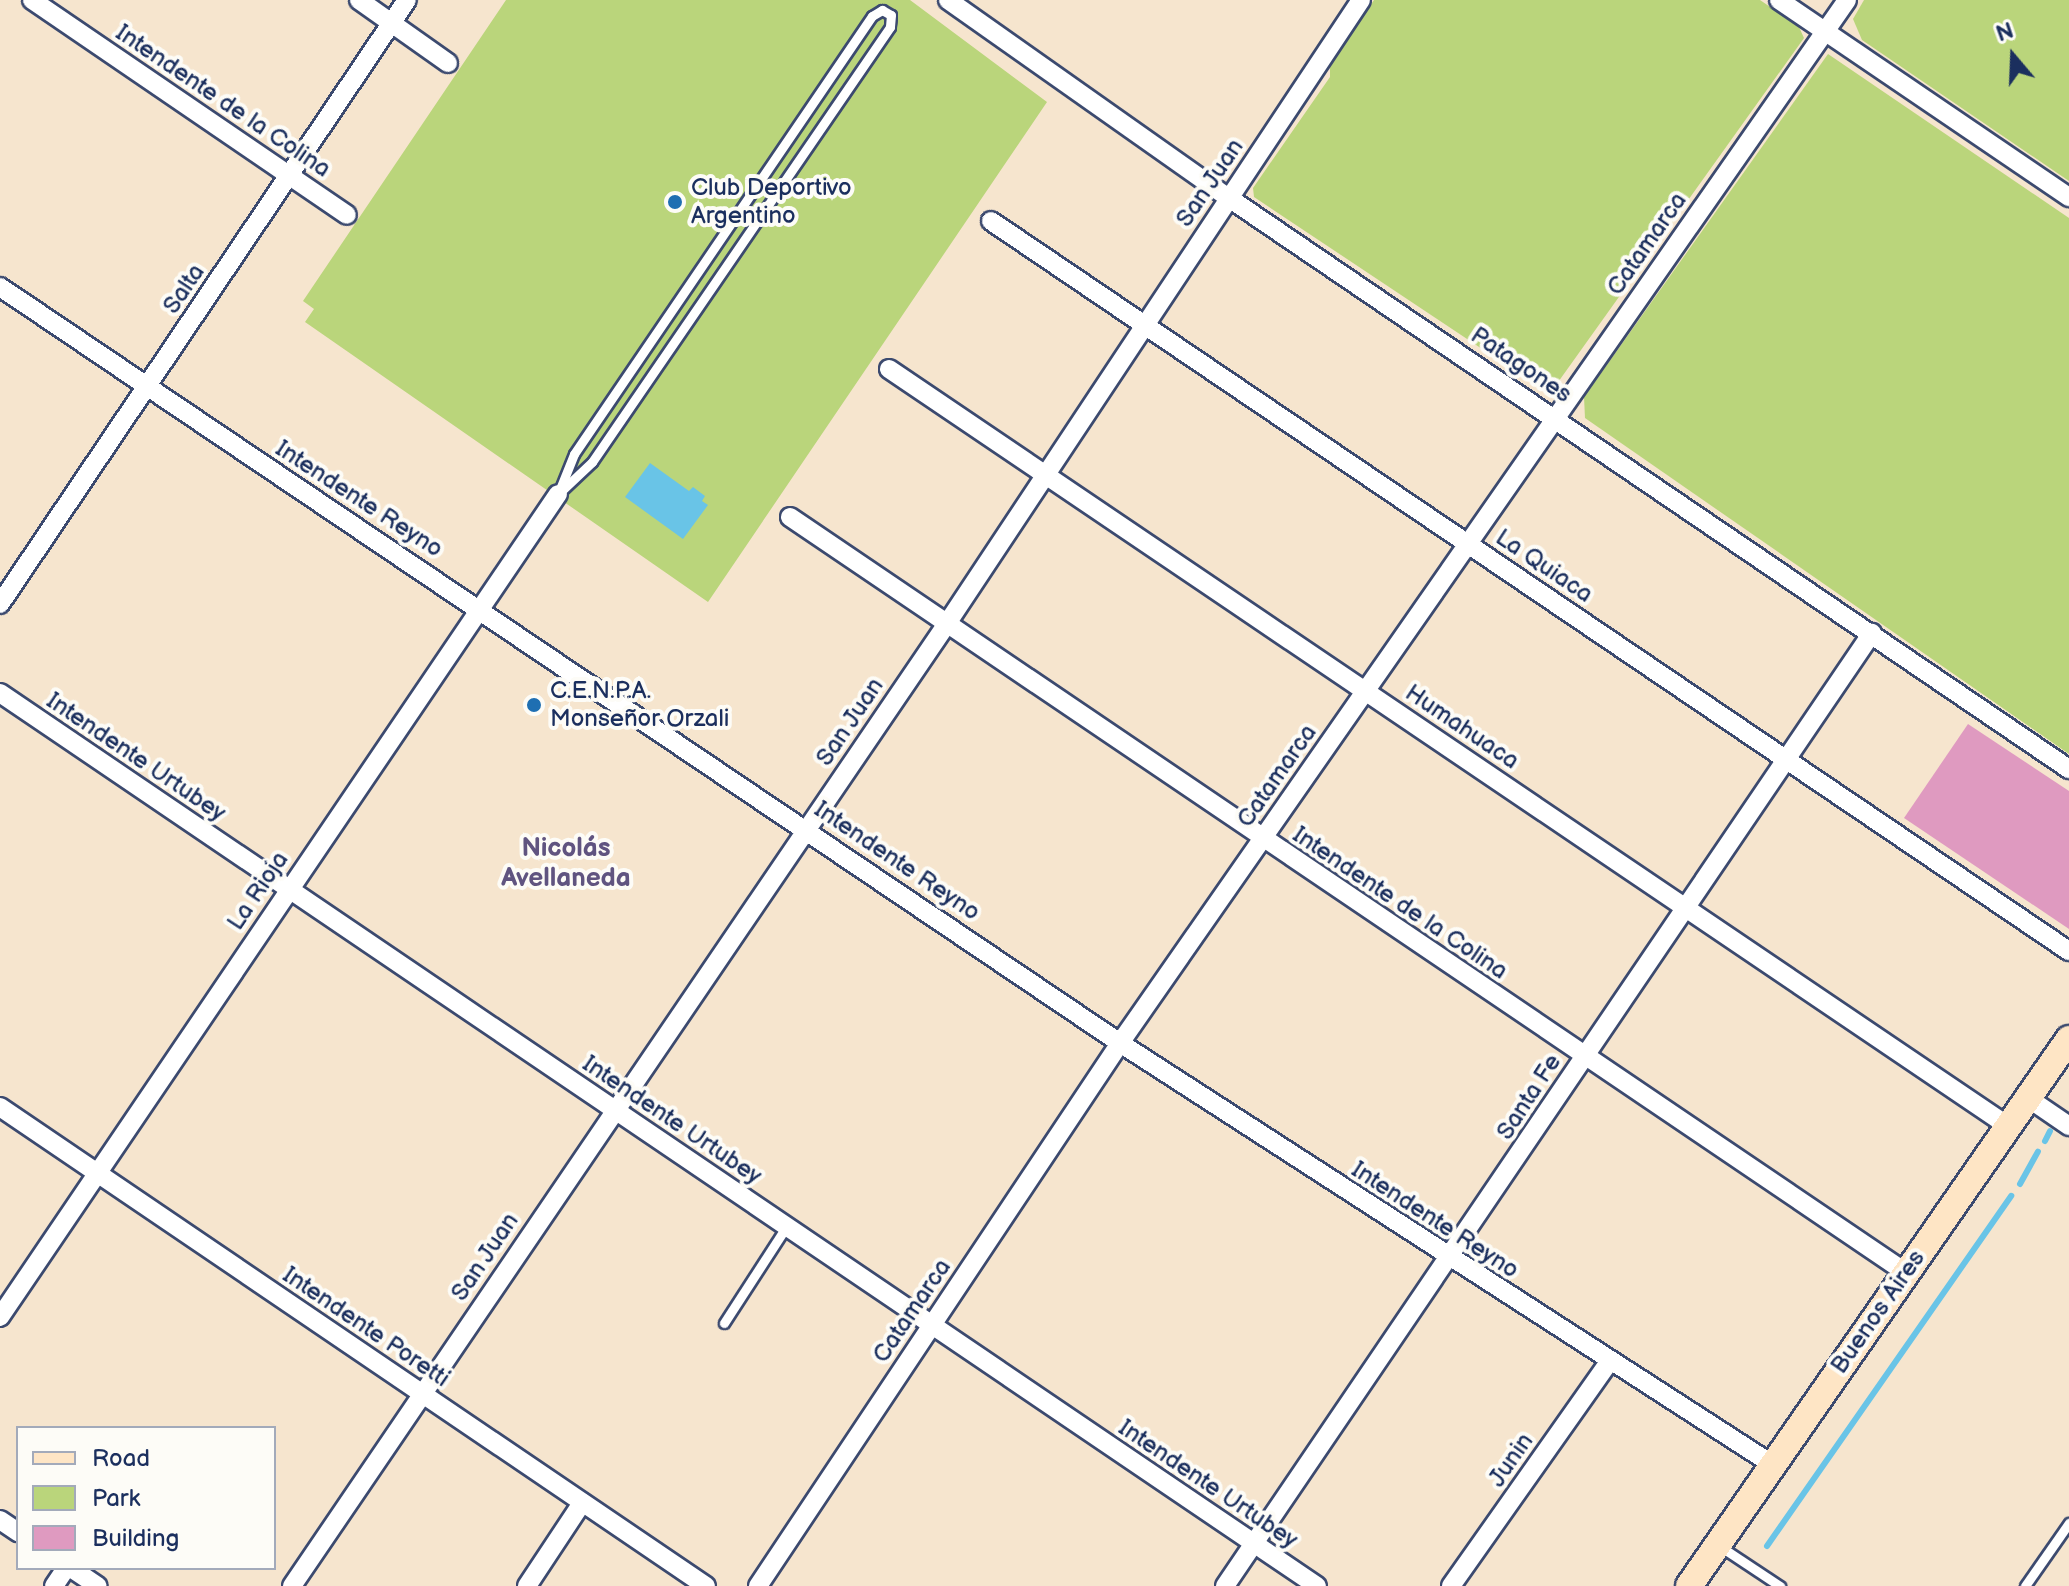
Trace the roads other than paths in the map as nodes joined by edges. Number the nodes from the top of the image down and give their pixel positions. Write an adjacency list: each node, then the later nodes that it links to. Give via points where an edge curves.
1 (32, 0): 11 (street, Intendente de la Colina)
2 (359, 0): 8 (street)
3 (407, 0): 8 (street, Salta)
4 (948, 0): 13 (street, Patagones)
5 (1361, 0): 13 (street, San Juan)
6 (1779, 0): 9 (street)
7 (1847, 0): 9 (street, Catamarca)
8 (392, 22): 10 (street); 11 (street, Salta)
9 (1825, 32): 12 (street); 22 (street, Catamarca)
10 (448, 63)
11 (289, 174): 14 (street, Intendente de la Colina); 21 (street, Salta)
12 (2069, 197)
13 (1229, 198): 19 (street, San Juan); 22 (street, Patagones)
14 (347, 215)
15 (991, 221): 19 (street, La Quiaca)
16 (691, 282): 18 (lane); 18 (lane, via 872,16 888,11 890,27); 24 (lane, via 574,454)
17 (0, 287): 21 (street, Intendente Reyno)
18 (708, 293): 24 (lane, via 592,462)
19 (1142, 325): 23 (street, San Juan); 26 (street, La Quiaca)
20 (889, 369): 23 (street, Humahuaca)
21 (146, 387): 27 (street, Salta); 28 (street, Intendente Reyno)
22 (1555, 417): 26 (street, Catamarca); 30 (street, Patagones)
23 (1045, 473): 29 (street, San Juan); 31 (street, Humahuaca)
24 (558, 494): 28 (street, La Rioja)
25 (790, 517): 29 (street, Intendente de la Colina)
26 (1467, 543): 31 (street, Catamarca); 33 (street, La Quiaca)
27 (0, 604)
28 (481, 609): 35 (street, Intendente Reyno); 37 (street, La Rioja)
29 (946, 625): 35 (street, San Juan); 36 (street, Intendente de la Colina)
30 (1872, 633): 33 (street, Santa Fe); 34 (street, Patagones)
31 (1366, 691): 36 (street, Catamarca); 38 (street, Humahuaca)
32 (0, 693): 37 (street, Intendente Urtubey)
33 (1785, 761): 38 (street, Santa Fe); 39 (street, La Quiaca)
34 (2069, 769)
35 (807, 828): 41 (street, Intendente Reyno); 45 (street, San Juan)
36 (1262, 840): 41 (street, Catamarca); 42 (street, Intendente de la Colina)
37 (288, 890): 45 (street, Intendente Urtubey); 48 (street, La Rioja)
38 (1686, 906): 42 (street, Santa Fe); 46 (street, Humahuaca)
39 (2069, 951)
40 (2069, 1039): 43 (main road, Buenos Aires)
41 (1120, 1043): 50 (street, Intendente Reyno); 54 (street, Catamarca)
42 (1584, 1055): 50 (street, Santa Fe); 51 (street, Intendente de la Colina)
43 (2028, 1098): 46 (main road, Buenos Aires); 47 (street)
44 (0, 1107): 48 (street, Intendente Poretti)
45 (613, 1108): 49 (street, Intendente Urtubey); 56 (street, San Juan)
46 (2008, 1126): 51 (main road, Buenos Aires)
47 (2069, 1126)
48 (96, 1171): 52 (street, La Rioja); 56 (street, Intendente Poretti)
49 (786, 1227): 53 (lane); 54 (street, Intendente Urtubey)
50 (1451, 1259): 55 (street, Intendente Reyno); 60 (street, Santa Fe)
51 (1905, 1272): 57 (main road, Buenos Aires)
52 (0, 1317)
53 (724, 1323)
54 (931, 1325): 60 (street, Intendente Urtubey); 69 (street, Catamarca)
55 (1610, 1361): 57 (street, Intendente Reyno); 72 (street, Junin)
56 (422, 1394): 58 (street, Intendente Poretti); 66 (street, San Juan)
57 (1773, 1465): 61 (main road, Buenos Aires)
58 (582, 1503): 67 (street); 68 (street, Intendente Poretti)
59 (2069, 1523): 75 (lane)
60 (1253, 1543): 70 (street, Santa Fe); 71 (street, Intendente Urtubey)
61 (1718, 1545): 73 (main road, Buenos Aires); 74 (lane)
62 (67, 1570): 64 (street)
63 (72, 1570): 65 (street)
64 (54, 1586)
65 (98, 1586)
66 (292, 1586)
67 (527, 1586)
68 (706, 1586)
69 (758, 1586)
70 (1225, 1586)
71 (1317, 1586)
72 (1451, 1586)
73 (1689, 1586)
74 (1780, 1586)
75 (2025, 1586)

